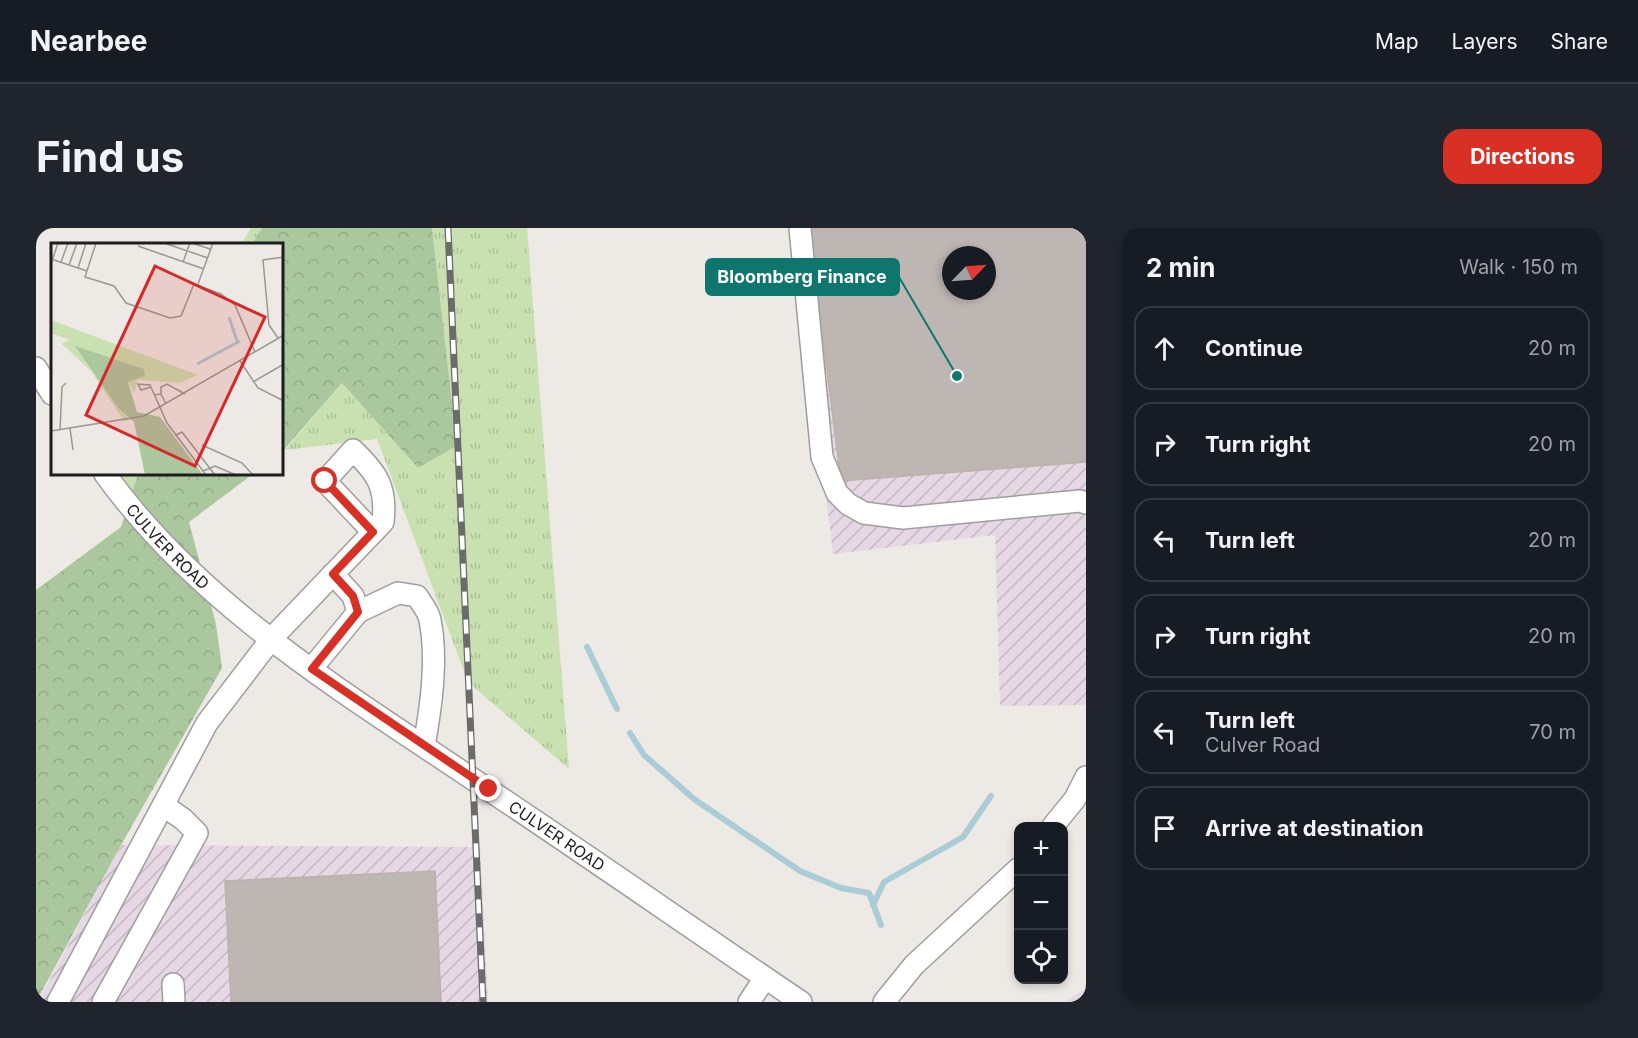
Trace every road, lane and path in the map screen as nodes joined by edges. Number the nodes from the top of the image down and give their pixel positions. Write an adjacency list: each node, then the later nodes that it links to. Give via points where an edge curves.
1 (800, 228): 5 (street, via 822,457 843,499 864,513 903,518)
2 (36, 368): 3 (street)
3 (51, 392)
4 (107, 476): 9 (street, CULVER ROAD, via 150,531 185,567)
5 (1086, 503)
6 (373, 532): 7 (street)
7 (333, 574): 8 (street, via 353,596); 9 (street)
8 (358, 612): 10 (street); 11 (street, via 398,592 417,596 430,617 432,662)
9 (272, 638): 10 (street, CULVER ROAD); 13 (street, via 207,723)
10 (312, 669): 11 (street, CULVER ROAD)
11 (424, 746): 16 (street, CULVER ROAD)
12 (1086, 777): 14 (street)
13 (164, 806): 17 (street); 18 (street, via 197,833)
14 (1056, 822)
15 (1014, 872): 21 (street, via 914,965)
16 (765, 978): 19 (street); 20 (street, CULVER ROAD)
17 (58, 1002)
18 (103, 1002)
19 (749, 1002)
20 (801, 1002)
21 (884, 1002)

